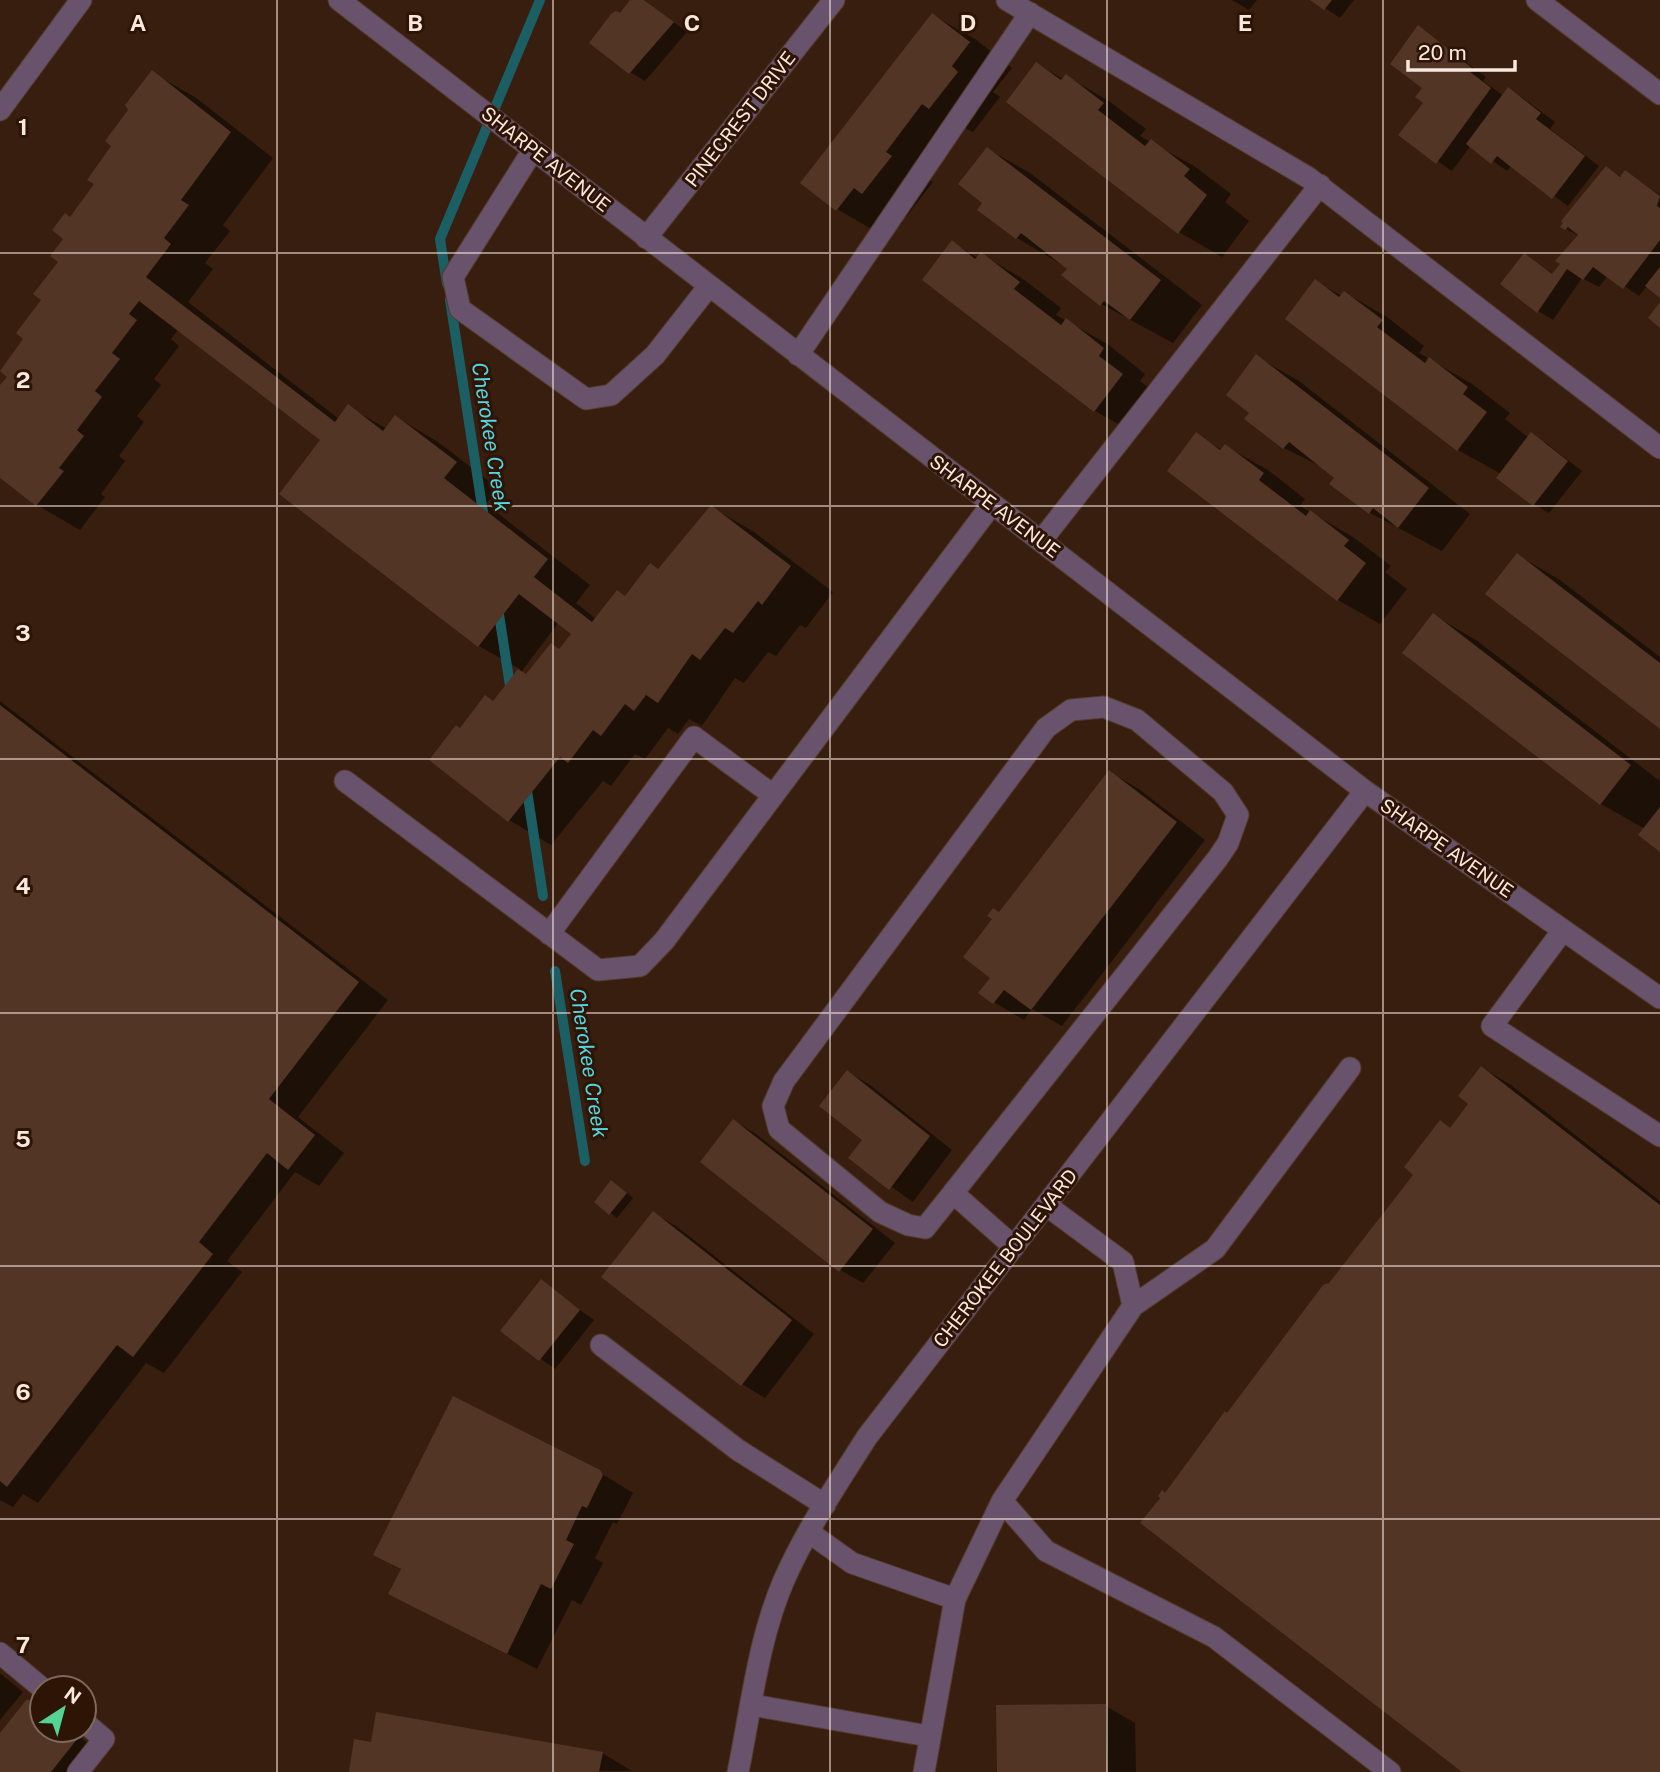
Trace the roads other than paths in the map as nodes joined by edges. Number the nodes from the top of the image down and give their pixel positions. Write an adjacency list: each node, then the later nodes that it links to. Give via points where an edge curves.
1 (81, 0): 8 (street)
2 (339, 0): 9 (street, SHARPE AVENUE)
3 (834, 0): 11 (street, PINECREST DRIVE)
4 (1007, 0): 6 (street)
5 (1537, 0): 7 (street)
6 (1030, 13): 10 (street); 13 (street)
7 (1660, 94)
8 (0, 110)
9 (533, 150): 11 (street, SHARPE AVENUE); 12 (street, via 453,277 460,309 586,399 611,395 655,355)
10 (1320, 185): 14 (street); 16 (street)
11 (646, 238): 12 (street, SHARPE AVENUE)
12 (709, 286): 13 (street, SHARPE AVENUE)
13 (798, 355): 15 (street, SHARPE AVENUE)
14 (1660, 448)
15 (992, 504): 16 (street, SHARPE AVENUE); 19 (street)
16 (1041, 541): 18 (street, SHARPE AVENUE)
17 (345, 781): 21 (street)
18 (1365, 791): 20 (street, SHARPE AVENUE); 26 (street, CHEROKEE BOULEVARD)
19 (774, 795): 21 (street, via 640,966 598,970); 21 (street, via 694,737)
20 (1563, 930): 22 (street, SHARPE AVENUE); 24 (street, via 1492,1026)
21 (549, 934)
22 (1660, 998)
23 (1350, 1068): 28 (street, via 1215,1249)
24 (1660, 1136)
25 (953, 1193): 25 (street, via 925,1228 908,1225 890,1216 779,1129 774,1106 784,1081 1046,728 1071,710 1104,706 1137,720 1223,792 1238,816 1218,858); 27 (street)
26 (1046, 1205): 27 (street, CHEROKEE BOULEVARD); 28 (street, via 1123,1262)
27 (1014, 1247): 31 (street, CHEROKEE BOULEVARD, via 867,1437)
28 (1133, 1306): 30 (street)
29 (601, 1345): 31 (street, via 738,1450)
30 (1002, 1501): 33 (street); 42 (street, via 1046,1551 1214,1637)
31 (825, 1505): 32 (street, CHEROKEE BOULEVARD)
32 (810, 1533): 33 (street, via 852,1563); 36 (street, CHEROKEE BOULEVARD, via 784,1581)
33 (955, 1599): 38 (street)
34 (0, 1653): 35 (street)
35 (28, 1676)
36 (752, 1705): 38 (street); 40 (street, CHEROKEE BOULEVARD)
37 (98, 1733): 39 (street, via 104,1738)
38 (928, 1735): 41 (street)
39 (78, 1772)
40 (738, 1772)
41 (924, 1772)
42 (1390, 1772)

